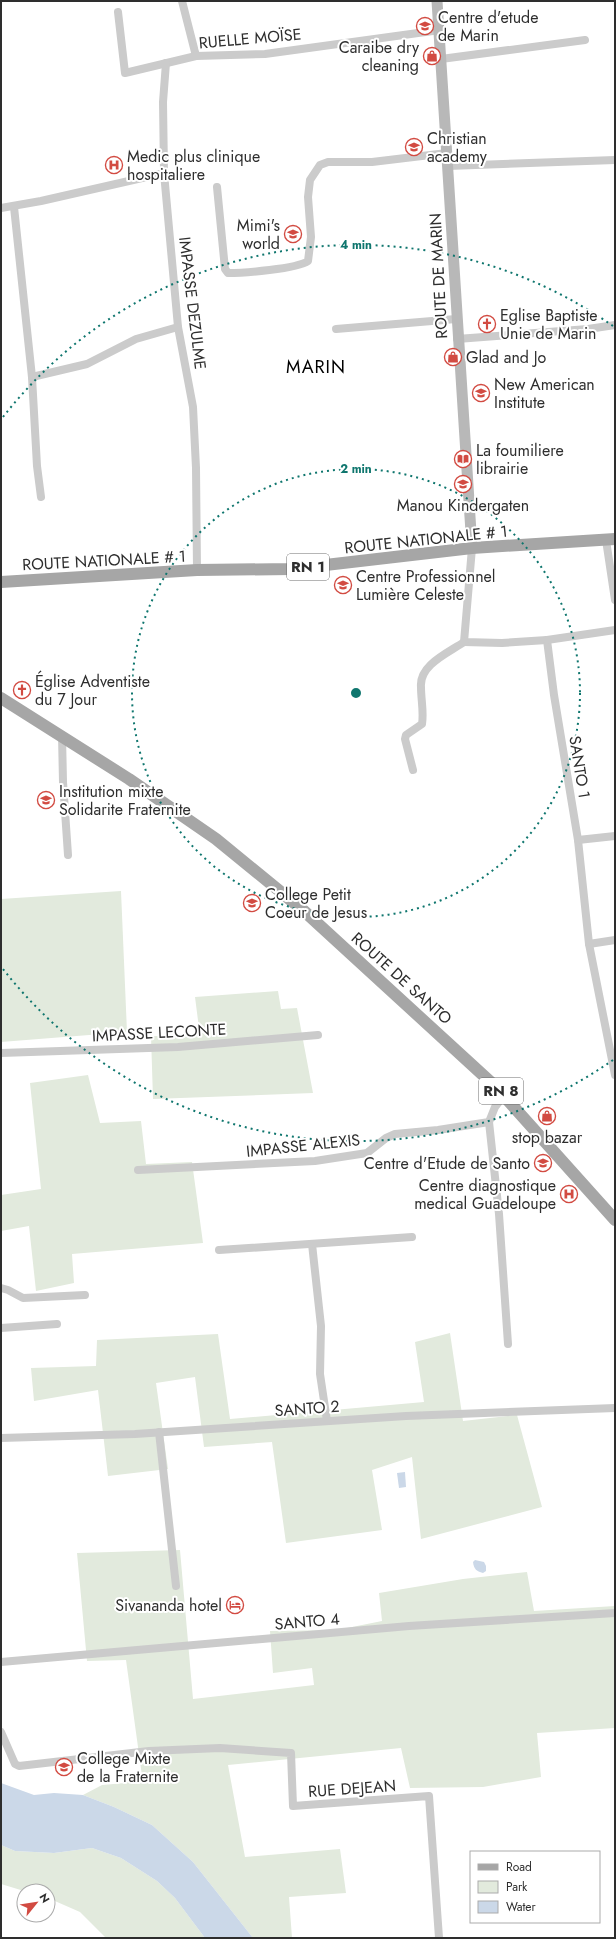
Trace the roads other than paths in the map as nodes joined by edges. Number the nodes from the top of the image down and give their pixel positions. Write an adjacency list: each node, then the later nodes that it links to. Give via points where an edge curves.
1 (182, 1): 6 (street)
2 (437, 1): 4 (main road, ROUTE DE MARIN)
3 (118, 12): 8 (street, RUELLE MOÏSE, via 125,73)
4 (440, 30): 6 (street, RUELLE MOÏSE, via 265,54); 7 (main road, ROUTE DE MARIN)
5 (585, 40): 7 (street)
6 (196, 56): 8 (street, RUELLE MOÏSE)
7 (442, 59): 9 (main road, ROUTE DE MARIN)
8 (166, 63): 12 (street, IMPASSE DEZULME, via 163,102)
9 (447, 153): 11 (main road, ROUTE DE MARIN); 13 (street, via 372,162 328,162 320,165 310,180 308,191 311,237 308,262 293,266 228,273 225,269)
10 (615, 160): 11 (street)
11 (448, 166): 16 (main road, ROUTE DE MARIN)
12 (164, 173): 14 (street); 18 (street, IMPASSE DEZULME)
13 (217, 187)
14 (14, 207): 15 (street); 21 (street)
15 (1, 208)
16 (456, 319): 19 (street); 20 (main road, ROUTE DE MARIN)
17 (615, 325): 20 (street)
18 (178, 327): 21 (street, via 136,339 87,364); 25 (street, IMPASSE DEZULME, via 193,407)
19 (336, 329)
20 (457, 339): 24 (main road, ROUTE DE MARIN)
21 (32, 377): 22 (street)
22 (41, 497)
23 (610, 540): 24 (main road, ROUTE NATIONALE # 1 / RN 1); 27 (street)
24 (472, 548): 25 (main road, ROUTE NATIONALE # 1 / RN 1, via 291,569); 30 (street)
25 (197, 570): 26 (main road, ROUTE NATIONALE # 1 / RN 1)
26 (1, 582)
27 (615, 600)
28 (615, 630): 29 (street)
29 (547, 640): 30 (street); 35 (street, SANTO 1)
30 (464, 642): 33 (street, via 424,672 421,680 422,724 406,735 405,739)
31 (1, 698): 32 (main road, ROUTE DE SANTO / RN 8)
32 (62, 736): 36 (street); 42 (main road, ROUTE DE SANTO / RN 8, via 130,779 216,839 304,911)
33 (412, 770)
34 (615, 836): 35 (street)
35 (578, 840): 38 (street, SANTO 1)
36 (68, 855)
37 (615, 940): 38 (street)
38 (589, 944): 41 (street, SANTO 1)
39 (318, 1035): 40 (street, IMPASSE LECONTE, via 178,1047)
40 (1, 1053)
41 (615, 1075)
42 (504, 1095): 43 (street, via 495,1107); 45 (main road, ROUTE DE SANTO / RN 8)
43 (489, 1122): 44 (street, IMPASSE ALEXIS, via 395,1134 386,1138 368,1154 315,1162); 53 (street)
44 (138, 1170)
45 (615, 1220)
46 (412, 1237): 47 (street)
47 (312, 1244): 48 (street); 55 (street, via 321,1326 320,1374)
48 (219, 1250)
49 (1, 1288): 50 (street, via 23,1298)
50 (85, 1295)
51 (57, 1324): 52 (street)
52 (1, 1328)
53 (508, 1344)
54 (615, 1408): 55 (street, SANTO 2)
55 (327, 1421): 56 (street, SANTO 2)
56 (159, 1432): 57 (street, SANTO 2); 58 (street)
57 (1, 1438)
58 (176, 1586)
59 (615, 1613): 60 (street, SANTO 4, via 409,1626)
60 (1, 1662)
61 (1, 1732): 62 (street, RUE DEJEAN, via 15,1764 19,1766 149,1752 220,1748 291,1753 293,1806 429,1796)
62 (439, 1938)

